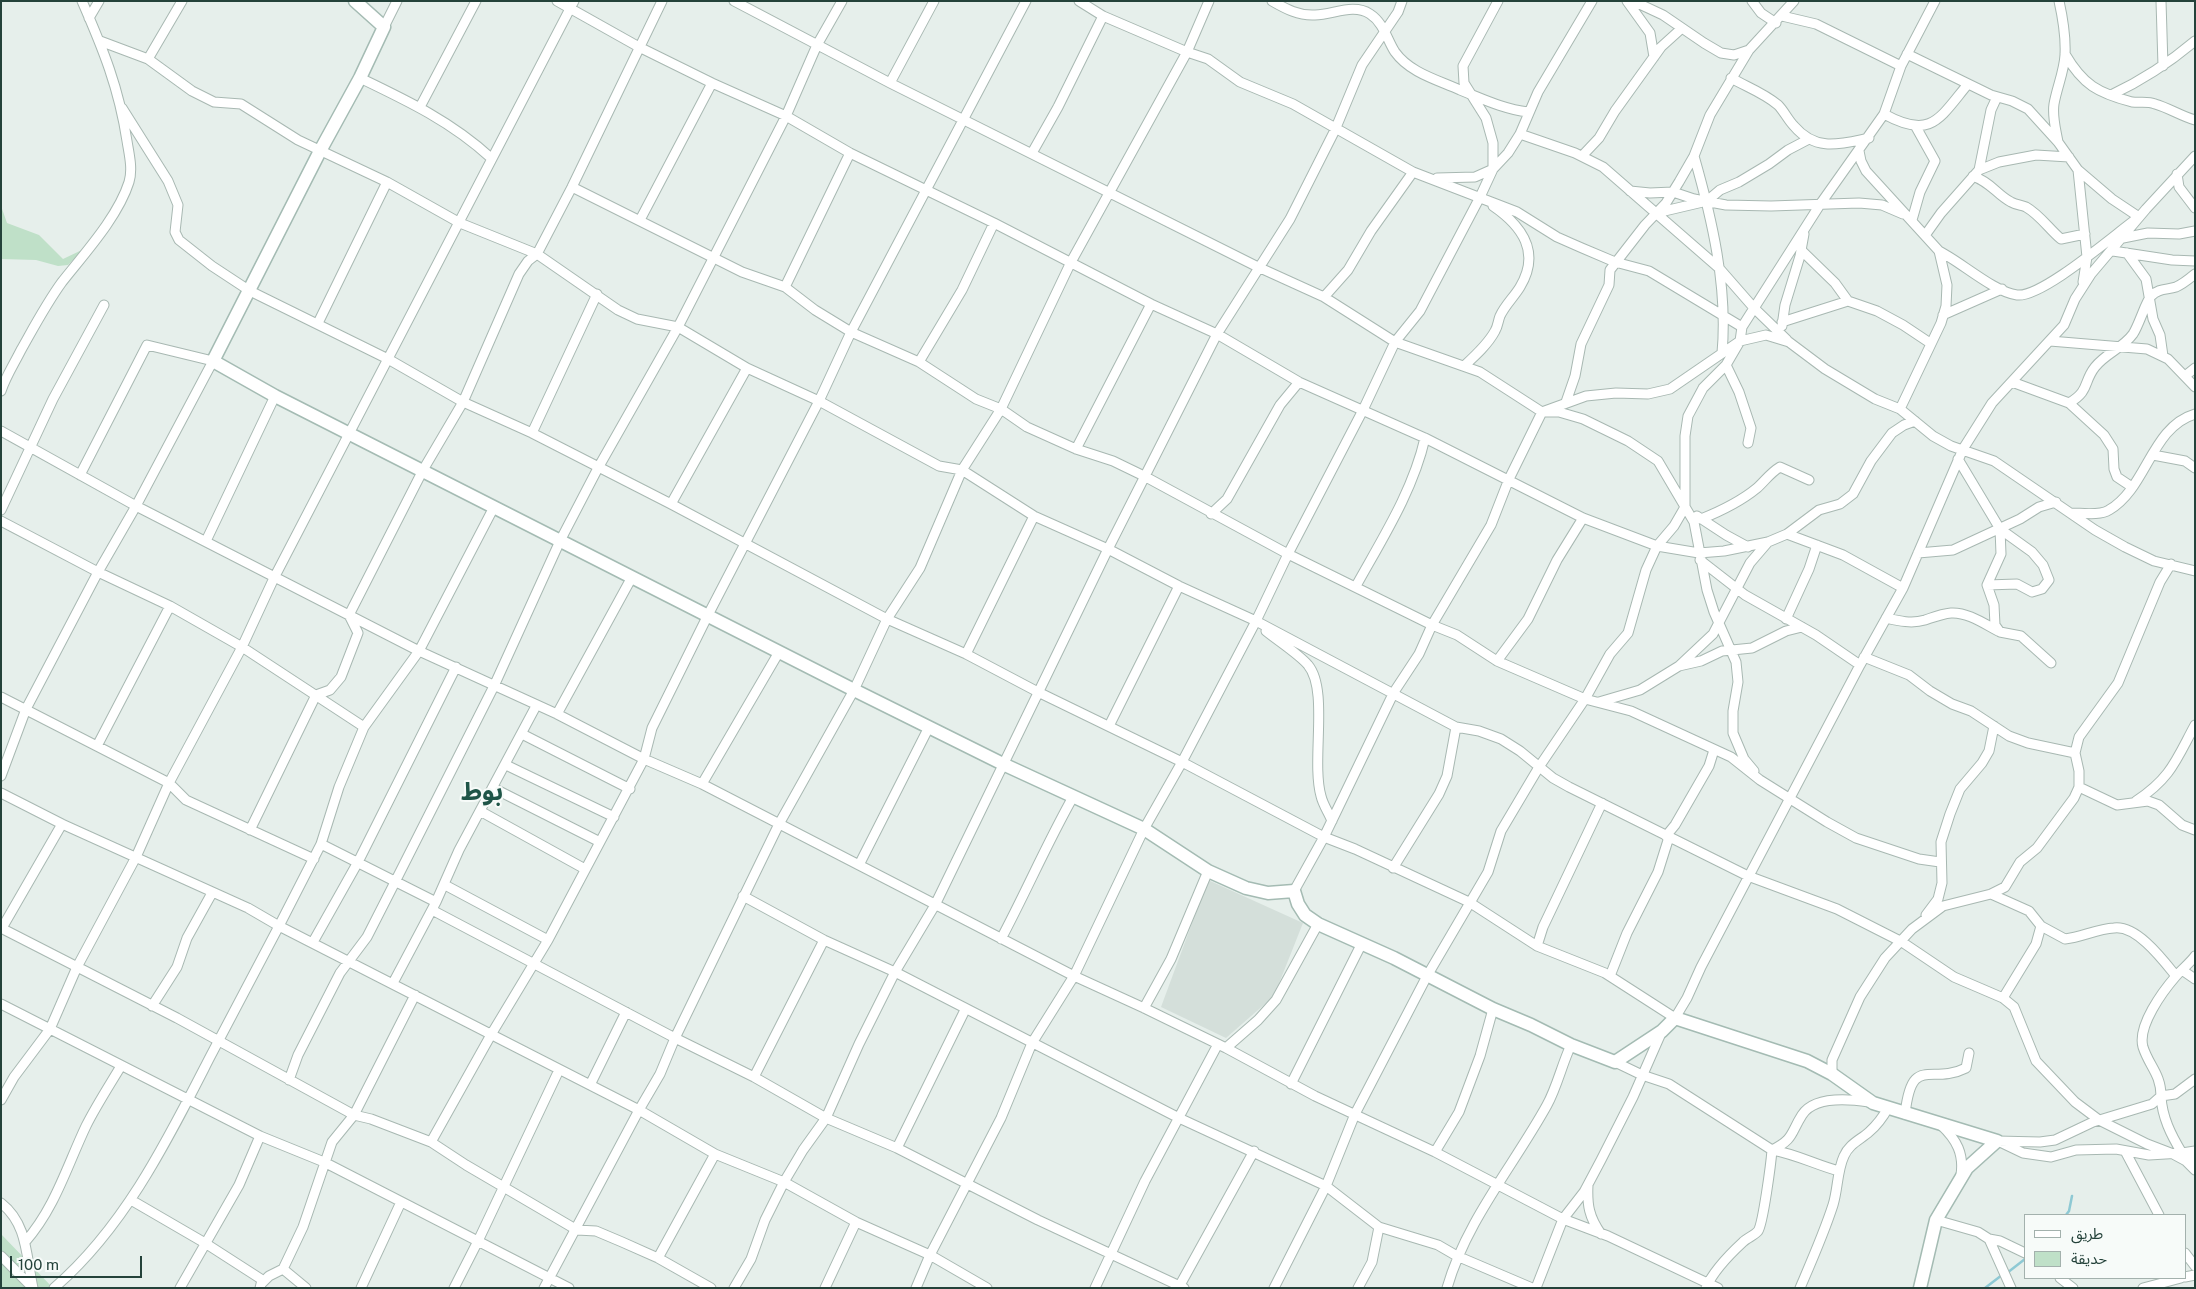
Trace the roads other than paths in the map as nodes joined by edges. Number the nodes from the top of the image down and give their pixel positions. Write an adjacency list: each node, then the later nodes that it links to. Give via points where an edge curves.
1 (82, 1): 30 (street)
2 (99, 1): 30 (street)
3 (182, 1): 44 (street)
4 (355, 1): 32 (street)
5 (397, 1): 32 (street)
6 (476, 1): 55 (street)
7 (557, 1): 26 (street)
8 (662, 1): 38 (street)
9 (734, 1): 27 (street)
10 (842, 1): 37 (street)
11 (934, 1): 50 (street)
12 (1026, 1): 60 (street)
13 (1079, 1): 29 (street)
14 (1272, 1): 28 (street, via 1297,14 1316,15)
15 (1402, 1): 34 (street)
16 (1498, 1): 53 (street, via 1463,66 1464,84)
17 (1592, 1): 57 (street)
18 (1627, 1): 43 (street, via 1650,34)
19 (1633, 1): 33 (street)
20 (1752, 1): 31 (street, via 1761,13)
21 (1794, 1): 31 (street)
22 (1936, 1): 41 (street)
23 (2059, 1): 42 (street)
24 (2161, 1): 46 (street)
25 (1207, 3): 40 (street)
26 (572, 5): 38 (street); 76 (street)
27 (751, 5): 37 (street)
28 (1361, 6): 34 (street)
29 (1103, 16): 40 (street); 71 (street)
30 (89, 18): 35 (street)
31 (1779, 19): 39 (street); 45 (street, via 1816,24)
32 (384, 27): 47 (street)
33 (1682, 28): 39 (street, via 1721,53 1734,55); 43 (street)
34 (1385, 30): 53 (street, via 1396,52 1417,70); 63 (street, via 1362,65)
35 (100, 41): 44 (street); 56 (street)
36 (2195, 42): 46 (street)
37 (817, 45): 50 (street); 59 (street)
38 (639, 47): 49 (street); 84 (street)
39 (1748, 50): 48 (street)
40 (1186, 52): 63 (street, via 1208,58 1240,82 1292,104); 88 (street)
41 (1907, 54): 45 (street); 51 (street)
42 (2065, 54): 52 (street, via 2086,83); 67 (street, via 2054,105)
43 (1654, 58): 72 (street, via 1599,138)
44 (148, 59): 68 (street, via 192,91 214,102 241,104)
45 (1901, 66): 58 (street)
46 (2163, 66): 52 (street)
47 (360, 78): 55 (street); 68 (street)
48 (1731, 78): 66 (street, via 1766,95); 73 (street, via 1710,116)
49 (712, 83): 59 (street); 96 (street)
50 (890, 83): 60 (street)
51 (1968, 84): 54 (street); 62 (street, via 1940,118)
52 (2111, 95): 61 (street, via 2134,102 2154,103)
53 (1474, 96): 57 (street); 77 (street, via 1486,118)
54 (1998, 97): 67 (street, via 2028,109); 80 (street, via 1991,110)
55 (420, 107): 76 (street, via 470,139)
56 (122, 108): 120 (street, via 168,181 178,205 175,232 179,240); 151 (street, via 131,164 129,181 98,237 62,283)
57 (1528, 112): 64 (street)
58 (1884, 114): 62 (street); 65 (street)
59 (786, 116): 70 (street); 109 (street)
60 (963, 118): 71 (street); 85 (street)
61 (2195, 120)
62 (1916, 127): 94 (street, via 1935,161)
63 (1335, 130): 79 (street); 114 (street, via 1290,219)
64 (1520, 134): 72 (street); 77 (street)
65 (1868, 138): 66 (street, via 1829,146); 69 (street)
66 (1809, 139): 90 (street, via 1739,182 1720,190)
67 (2058, 142): 75 (street)
68 (320, 150): 83 (street); 120 (street)
69 (1859, 151): 91 (street); 94 (street, via 1866,171)
70 (850, 153): 85 (street); 117 (street)
71 (1032, 154): 88 (street)
72 (1582, 156): 86 (street, via 1603,167)
73 (1694, 156): 87 (street); 90 (street)
74 (2195, 156): 81 (street)
75 (2069, 157): 78 (street); 80 (street, via 2036,155 2000,162)
76 (492, 158): 97 (street)
77 (1493, 169): 82 (street, via 1475,178); 89 (street)
78 (2078, 170): 95 (street, via 2112,200); 102 (street)
79 (1414, 172): 82 (street); 122 (street, via 1371,230 1348,270)
80 (1976, 173): 101 (street); 102 (street, via 2011,202 2026,207 2042,219 2061,239)
81 (2177, 174): 92 (street, via 2179,187); 95 (street)
82 (1429, 178): 89 (street)
83 (386, 182): 97 (street); 131 (street)
84 (572, 187): 96 (street); 108 (street)
85 (924, 190): 98 (street); 134 (street)
86 (1630, 191): 87 (street); 93 (street)
87 (1673, 192): 90 (street); 93 (street)
88 (1110, 193): 112 (street); 114 (street)
89 (1480, 197): 113 (street, via 1517,212 1557,237); 138 (street, via 1420,311); 147 (street, via 1521,230 1529,249 1528,267 1496,329)
90 (1707, 201): 91 (street, via 1771,206); 93 (street); 115 (street)
91 (1821, 204): 94 (street, via 1882,205); 99 (street)
92 (2195, 208)
93 (1656, 213): 113 (street); 115 (street)
94 (1910, 218): 101 (street)
95 (2139, 218): 103 (street); 110 (street)
96 (640, 220): 109 (street)
97 (460, 222): 108 (street); 144 (street)
98 (994, 223): 112 (street); 146 (street, via 962,290)
99 (1804, 231): 104 (street); 127 (street)
100 (2195, 231): 103 (street, via 2179,234 2148,232)
101 (1926, 234): 105 (street)
102 (2085, 234): 110 (street)
103 (2123, 238): 106 (street)
104 (1801, 250): 124 (street, via 1835,282); 130 (street)
105 (1939, 251): 119 (street); 128 (street, via 1947,285)
106 (2112, 251): 107 (street); 118 (street)
107 (2127, 253): 111 (street); 123 (street, via 2146,279)
108 (537, 254): 121 (street); 159 (street, via 519,274)
109 (712, 257): 117 (street); 133 (street)
110 (2087, 258): 118 (street); 119 (street, via 2031,293 2017,295)
111 (2195, 260)
112 (1071, 262): 125 (street); 162 (street)
113 (1615, 262): 129 (street, via 1649,271); 160 (street, via 1610,270 1609,285 1581,344)
114 (1258, 267): 122 (street); 135 (street)
115 (1719, 268): 127 (street); 129 (street)
116 (2195, 274): 123 (street)
117 (785, 287): 134 (street)
118 (2082, 288): 137 (street, via 2064,325)
119 (2002, 289): 128 (street)
120 (250, 291): 131 (street); 145 (street)
121 (597, 294): 133 (street, via 637,319); 170 (street)
122 (1324, 297): 138 (street)
123 (2150, 297): 141 (street, via 2132,335); 143 (street)
124 (1848, 301): 130 (street); 140 (street, via 1877,311)
125 (1151, 304): 135 (street); 174 (street)
126 (104, 305): 173 (street)
127 (1754, 308): 132 (street); 139 (street)
128 (1943, 315): 140 (street)
129 (1723, 316): 132 (street); 142 (street)
130 (1782, 322): 139 (street)
131 (318, 323): 144 (street)
132 (1742, 327): 136 (street)
133 (678, 328): 149 (street); 178 (street)
134 (851, 332): 146 (street); 158 (street)
135 (1217, 334): 153 (street); 183 (street)
136 (1740, 341): 139 (street, via 1766,335); 142 (street); 148 (street)
137 (2050, 341): 141 (street); 154 (street)
138 (1396, 342): 147 (street, via 1424,354); 163 (street)
139 (1789, 342): 164 (street, via 1825,369)
140 (1930, 344): 164 (street)
141 (2118, 348): 143 (street, via 2148,349); 161 (street, via 2094,368 2086,388)
142 (1722, 353): 160 (street, via 1670,389 1648,394 1586,396)
143 (2163, 356): 152 (street)
144 (388, 359): 159 (street); 169 (street)
145 (213, 361): 157 (street); 182 (street, via 147,345); 189 (street)
146 (919, 362): 162 (street, via 976,399)
147 (1465, 365): 165 (street)
148 (1726, 365): 172 (street, via 1751,428); 191 (street, via 1703,388 1688,416)
149 (747, 368): 158 (street); 188 (street)
150 (2195, 368): 152 (street)
151 (3, 376): 156 (street)
152 (2185, 376): 155 (street)
153 (1299, 382): 163 (street); 194 (street, via 1280,405 1227,499)
154 (2012, 382): 161 (street); 175 (street, via 1992,403)
155 (2195, 387)
156 (1, 391)
157 (275, 396): 169 (street); 201 (street)
158 (819, 401): 181 (street, via 939,466); 204 (street)
159 (463, 402): 170 (street); 180 (street)
160 (1566, 402): 165 (street)
161 (2069, 403): 186 (street, via 2104,435 2113,449 2117,477)
162 (1000, 409): 174 (street, via 1026,427); 181 (street)
163 (1363, 410): 171 (street); 210 (street)
164 (1900, 410): 167 (street)
165 (1542, 412): 184 (street); 191 (street, via 1558,412 1583,419 1628,441 1658,461)
166 (2195, 414): 176 (street, via 2173,427)
167 (1915, 422): 175 (street, via 1933,436); 200 (street, via 1892,433 1871,461 1853,494 1840,504 1819,510)
168 (1, 431): 173 (street)
169 (349, 433): 180 (street); 216 (street)
170 (532, 433): 178 (street)
171 (1426, 438): 184 (street); 219 (street, via 1411,483)
172 (1748, 443)
173 (31, 449): 182 (street); 192 (street)
174 (1076, 449): 183 (street)
175 (1963, 449): 177 (street); 187 (street, via 1994,461)
176 (2153, 455): 179 (street, via 2185,461); 186 (street)
177 (1958, 459): 199 (street); 209 (street)
178 (598, 468): 188 (street); 202 (street)
179 (2195, 468)
180 (423, 470): 190 (street); 223 (street)
181 (962, 470): 195 (street); 227 (street, via 920,568)
182 (80, 474): 189 (street)
183 (1144, 476): 194 (street); 208 (street)
184 (1509, 479): 196 (street); 229 (street, via 1491,525)
185 (1809, 480): 197 (street, via 1780,467 1731,506)
186 (2132, 487): 193 (street, via 2108,511)
187 (2056, 502): 193 (street); 199 (street)
188 (671, 504): 204 (street)
189 (136, 506): 201 (street); 214 (street)
190 (494, 507): 202 (street); 235 (street)
191 (1685, 507): 197 (street); 206 (street); 211 (street, via 1694,522)
192 (1, 510)
193 (2071, 513): 212 (street, via 2124,547 2154,561)
194 (1211, 514): 210 (street, via 1248,530)
195 (1034, 516): 208 (street); 237 (street)
196 (1583, 518): 206 (street); 238 (street, via 1557,560 1528,619)
197 (1701, 519): 207 (street)
198 (1, 522): 214 (street)
199 (2000, 529): 209 (street, via 1953,550); 217 (street, via 2001,554); 217 (street, via 2032,552 2043,565 2049,580 2042,589 2032,592 2017,584)
200 (1787, 534): 203 (street); 205 (street)
201 (206, 541): 216 (street)
202 (560, 541): 215 (street); 243 (street)
203 (1768, 542): 207 (street); 221 (street, via 1750,563)
204 (745, 543): 224 (street); 227 (street)
205 (1817, 545): 220 (street, via 1843,555); 225 (street)
206 (1657, 546): 211 (street); 249 (street, via 1646,570 1628,633 1610,654)
207 (1748, 547): 211 (street)
208 (1108, 549): 218 (street); 245 (street)
209 (1918, 553): 220 (street)
210 (1288, 554): 219 (street); 228 (street)
211 (1700, 557): 221 (street); 230 (street, via 1706,590)
212 (2171, 564): 213 (street); 263 (street, via 2160,582 2118,683 2078,737)
213 (2195, 571)
214 (98, 572): 222 (street); 252 (street)
215 (632, 577): 224 (street); 253 (street)
216 (274, 578): 223 (street); 233 (street)
217 (1987, 585): 232 (street, via 1994,605 1995,624)
218 (1179, 586): 228 (street); 255 (street)
219 (1356, 586): 229 (street)
220 (1903, 588): 226 (street)
221 (1737, 589): 225 (street); 230 (street)
222 (170, 606): 233 (street); 261 (street)
223 (349, 615): 235 (street); 247 (street, via 358,633 354,646 340,677 330,690)
224 (708, 615): 236 (street); 264 (street, via 652,728)
225 (1786, 618): 231 (street)
226 (1886, 618): 232 (street, via 1902,622 1923,621 1952,613 1967,615); 239 (street)
227 (887, 619): 237 (street); 244 (street)
228 (1256, 621): 246 (street); 265 (street); 283 (street, via 1308,665 1315,680 1319,696 1321,796)
229 (1432, 625): 238 (street, via 1457,635); 246 (street, via 1419,654)
230 (1720, 625): 234 (street); 241 (street)
231 (1802, 627): 234 (street, via 1786,631 1752,648); 239 (street)
232 (2000, 632): 240 (street, via 2021,636)
233 (242, 647): 247 (street); 271 (street)
234 (1731, 649): 241 (street); 270 (street, via 1738,682 1732,733 1744,759)
235 (420, 651): 242 (street); 257 (street)
236 (779, 652): 244 (street); 272 (street)
237 (966, 654): 245 (street)
238 (1497, 661): 249 (street)
239 (1862, 661): 256 (street, via 1909,675 1930,691); 278 (street)
240 (2051, 662)
241 (1678, 666): 250 (street, via 1640,690)
242 (456, 667): 243 (street); 295 (street)
243 (494, 686): 251 (street); 302 (street)
244 (854, 690): 258 (street); 285 (street)
245 (1038, 692): 255 (street); 266 (street)
246 (1394, 692): 259 (street); 283 (street)
247 (316, 695): 257 (street); 287 (street)
248 (1, 697): 252 (street)
249 (1585, 699): 250 (street); 268 (street)
250 (1599, 702): 262 (street, via 1631,711)
251 (536, 706): 253 (street); 260 (street)
252 (26, 709): 261 (street); 269 (street)
253 (556, 714): 264 (street)
254 (2195, 725): 280 (street, via 2172,768 2150,792)
255 (1109, 726): 265 (street)
256 (1994, 726): 263 (street, via 2028,743); 296 (street, via 1989,751 1960,789 1950,814 1941,842)
257 (364, 727): 292 (street, via 339,787)
258 (929, 727): 266 (street); 297 (street)
259 (1456, 727): 268 (street, via 1501,740); 298 (street, via 1447,776 1439,794)
260 (522, 734): 267 (street); 275 (street)
261 (97, 746): 271 (street)
262 (1714, 750): 270 (street, via 1731,757); 289 (street)
263 (2075, 753): 273 (street)
264 (644, 759): 272 (street); 275 (street)
265 (1182, 762): 286 (street); 290 (street)
266 (1005, 764): 277 (street); 309 (street)
267 (506, 765): 274 (street); 282 (street)
268 (1540, 766): 279 (street, via 1561,783); 308 (street, via 1501,831 1488,872)
269 (1, 776)
270 (1760, 780): 278 (street)
271 (169, 784): 287 (street, via 186,800); 293 (street)
272 (702, 784): 285 (street)
273 (2079, 786): 280 (street, via 2117,805); 306 (street, via 2074,798 2037,848 2020,862 2005,888)
274 (493, 788): 281 (street); 291 (street)
275 (630, 789): 282 (street)
276 (1, 793): 284 (street)
277 (1073, 797): 286 (street); 316 (street)
278 (1790, 797): 296 (street, via 1856,838 1920,859); 301 (street)
279 (1602, 803): 289 (street); 322 (street, via 1543,926)
280 (2132, 804): 288 (street, via 2148,801 2159,805 2182,825)
281 (480, 811): 299 (street); 303 (street)
282 (614, 817): 291 (street)
283 (1332, 821): 290 (street)
284 (62, 824): 293 (street); 315 (street)
285 (779, 824): 297 (street); 307 (street)
286 (1144, 829): 300 (street); 329 (street)
287 (250, 830): 294 (street)
288 (2195, 830)
289 (1667, 836): 301 (street); 331 (street, via 1658,872)
290 (1324, 838): 298 (street); 304 (street)
291 (600, 842): 299 (street)
292 (321, 844): 294 (street); 295 (street)
293 (136, 857): 305 (street); 326 (street)
294 (314, 859): 313 (street)
295 (358, 862): 302 (street); 319 (street)
296 (1940, 862): 311 (street, via 1942,883 1938,899)
297 (859, 865): 309 (street)
298 (1393, 868): 308 (street)
299 (585, 869): 317 (street)
300 (1208, 871): 304 (street, via 1246,888 1268,893); 338 (street, via 1171,959)
301 (1748, 876): 320 (street, via 1837,909); 342 (street)
302 (395, 882): 310 (street); 324 (street, via 367,937)
303 (445, 885): 310 (street); 317 (street)
304 (1294, 891): 312 (street, via 1305,915)
305 (212, 893): 313 (street); 337 (street, via 187,938 177,966)
306 (1991, 894): 311 (street, via 1943,906); 314 (street, via 2029,911)
307 (743, 896): 318 (street); 346 (street)
308 (1469, 902): 322 (street); 330 (street)
309 (935, 905): 316 (street); 327 (street)
310 (434, 906): 325 (street); 333 (street)
311 (1923, 920): 320 (street)
312 (1318, 924): 321 (street); 350 (street, via 1276,1000 1258,1020)
313 (279, 926): 319 (street); 347 (street)
314 (2041, 926): 328 (street, via 2065,939 2116,927 2147,943); 335 (street, via 2036,944)
315 (2, 928): 326 (street)
316 (1001, 939): 329 (street)
317 (548, 940): 325 (street)
318 (824, 940): 327 (street); 357 (street)
319 (313, 942): 324 (street)
320 (1902, 942): 335 (street, via 1954,976); 355 (street, via 1885,958 1860,997 1832,1060)
321 (1362, 943): 330 (street); 360 (street)
322 (1537, 946): 331 (street)
323 (2195, 956): 328 (street)
324 (348, 960): 333 (street); 359 (street)
325 (534, 964): 341 (street); 345 (street)
326 (77, 967): 337 (street); 343 (street)
327 (895, 972): 340 (street); 371 (street)
328 (2179, 973): 332 (street); 362 (street, via 2151,1010 2142,1034 2142,1046 2161,1082)
329 (1074, 976): 338 (street); 348 (street)
330 (1428, 976): 339 (street); 368 (street)
331 (1610, 976): 342 (street)
332 (2195, 979)
333 (393, 983): 334 (street)
334 (416, 995): 345 (street); 370 (street)
335 (2003, 998): 373 (street, via 2014,1007 2036,1061 2075,1102)
336 (1, 1004): 343 (street)
337 (152, 1006): 347 (street)
338 (1144, 1008): 350 (street)
339 (1493, 1009): 349 (street); 383 (street, via 1459,1112)
340 (965, 1010): 348 (street); 378 (street)
341 (626, 1012): 346 (street); 361 (street)
342 (1675, 1018): 344 (street); 355 (street, via 1807,1062)
343 (50, 1029): 353 (street); 363 (street)
344 (1662, 1031): 352 (street); 356 (street)
345 (492, 1033): 354 (street); 377 (street)
346 (675, 1038): 357 (street); 367 (street, via 660,1074)
347 (218, 1041): 359 (street); 364 (street)
348 (1032, 1043): 372 (street); 393 (street, via 1001,1118)
349 (1571, 1045): 352 (street); 394 (street, via 1549,1102)
350 (1222, 1046): 360 (street); 372 (street)
351 (1969, 1053): 369 (street, via 1966,1068 1917,1077 1910,1086)
352 (1615, 1062): 356 (street)
353 (121, 1066): 364 (street); 409 (street, via 86,1125 46,1214)
354 (559, 1070): 361 (street); 395 (street)
355 (1832, 1074): 365 (street)
356 (1642, 1076): 379 (street, via 1669,1084); 392 (street)
357 (754, 1077): 371 (street)
358 (2195, 1079): 362 (street, via 2176,1094)
359 (288, 1080): 370 (street)
360 (1291, 1084): 368 (street)
361 (590, 1085): 367 (street)
362 (2161, 1096): 373 (street, via 2137,1110); 384 (street, via 2163,1114)
363 (1, 1100)
364 (188, 1100): 375 (street); 397 (street)
365 (1873, 1103): 366 (street); 379 (street, via 1846,1100 1818,1104 1803,1113 1786,1143)
366 (1888, 1108): 369 (street); 389 (street, via 1878,1123 1844,1154)
367 (639, 1110): 385 (street); 405 (street)
368 (1355, 1114): 383 (street); 396 (street)
369 (1905, 1114): 374 (street)
370 (354, 1115): 377 (street); 387 (street, via 332,1142)
371 (826, 1118): 378 (street); 391 (street)
372 (1179, 1118): 382 (street); 412 (street)
373 (2098, 1120): 376 (street, via 2055,1140); 384 (street, via 2147,1144)
374 (1940, 1124): 376 (street); 390 (street, via 1952,1135 1960,1150 1963,1162)
375 (260, 1136): 387 (street); 410 (street, via 239,1185)
376 (1997, 1141): 380 (street, via 2023,1153 2052,1157 2076,1150); 390 (street)
377 (431, 1142): 395 (street)
378 (897, 1148): 393 (street)
379 (1772, 1150): 389 (street); 424 (street, via 1764,1219 1758,1231 1743,1242)
380 (2125, 1151): 384 (street, via 2149,1155); 400 (street)
381 (2195, 1151): 384 (street)
382 (1254, 1152): 396 (street); 425 (street)
383 (1435, 1152): 394 (street)
384 (2177, 1153): 386 (street); 388 (street)
385 (715, 1154): 391 (street); 417 (street)
386 (2195, 1158)
387 (324, 1162): 398 (street); 419 (street, via 303,1227)
388 (2195, 1170)
389 (1839, 1171): 446 (street, via 1825,1230)
390 (1960, 1178): 402 (street)
391 (784, 1182): 403 (street); 435 (street, via 751,1259)
392 (1588, 1183): 401 (street); 406 (street, via 1587,1205)
393 (968, 1184): 412 (street); 414 (street)
394 (1497, 1185): 401 (street); 416 (street)
395 (503, 1186): 405 (street); 408 (street)
396 (1326, 1186): 404 (street); 440 (street)
397 (131, 1200): 410 (street); 427 (street, via 87,1256)
398 (401, 1202): 408 (street); 430 (street)
399 (1, 1203): 409 (street, via 17,1220)
400 (2158, 1214)
401 (1562, 1219): 406 (street); 444 (street)
402 (1936, 1220): 407 (street, via 1978,1232); 447 (street)
403 (856, 1222): 414 (street); 436 (street)
404 (1379, 1226): 416 (street, via 1438,1245); 441 (street, via 1372,1262)
405 (577, 1230): 417 (street, via 596,1231); 420 (street)
406 (1601, 1234): 424 (street)
407 (1989, 1240): 411 (street, via 2000,1241); 448 (street)
408 (478, 1241): 420 (street); 431 (street)
409 (25, 1242): 426 (street)
410 (205, 1243): 423 (street); 428 (street)
411 (2024, 1253)
412 (1110, 1254): 425 (street); 439 (street)
413 (2186, 1254): 418 (street)
414 (930, 1255): 437 (street); 438 (street)
415 (1, 1256): 426 (street)
416 (1457, 1256): 442 (street); 443 (street)
417 (658, 1258): 434 (street)
418 (2195, 1266)
419 (283, 1269): 423 (street); 429 (street)
420 (550, 1277): 432 (street); 433 (street)
421 (2061, 1279): 449 (street)
422 (2176, 1279): 450 (street)
423 (262, 1284)
424 (1707, 1285): 445 (street)
425 (1182, 1287)
426 (32, 1288)
427 (54, 1288)
428 (180, 1288)
429 (306, 1288)
430 (361, 1288)
431 (454, 1288)
432 (544, 1288)
433 (569, 1288)
434 (711, 1288)
435 (734, 1288)
436 (825, 1288)
437 (916, 1288)
438 (988, 1288)
439 (1095, 1288)
440 (1274, 1288)
441 (1358, 1288)
442 (1447, 1288)
443 (1532, 1288)
444 (1536, 1288)
445 (1718, 1288)
446 (1800, 1288)
447 (1920, 1288)
448 (2011, 1288)
449 (2073, 1288)
450 (2143, 1288)

